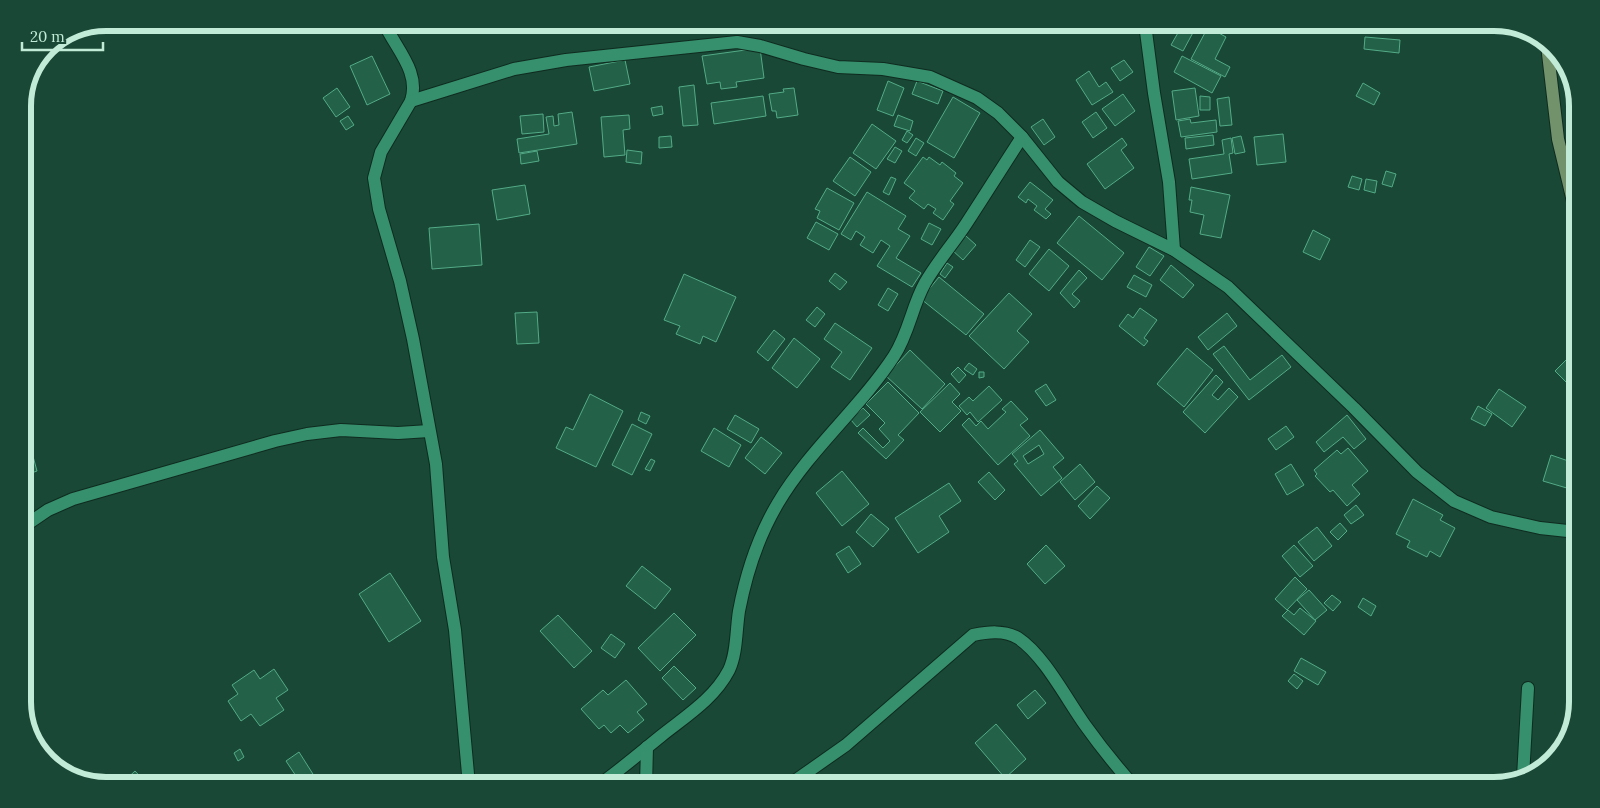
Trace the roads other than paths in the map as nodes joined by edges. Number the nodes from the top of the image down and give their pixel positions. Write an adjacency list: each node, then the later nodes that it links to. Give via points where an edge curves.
1 (388, 31): 4 (street, via 410,70 414,92)
2 (1146, 31): 7 (street, via 1169,182)
3 (1548, 55): 6 (street, via 1558,139)
4 (411, 101): 5 (street, via 514,69 566,60 737,42 838,67 883,69 930,77 977,98); 8 (street, via 381,152 374,178 413,339)
5 (1022, 137): 7 (street, via 1058,182 1082,202); 12 (street, via 925,282 895,355 807,462 778,503 747,578 730,668 702,703)
6 (1569, 185)
7 (1174, 250): 10 (street, via 1228,287 1416,472 1454,502 1491,517)
8 (429, 431): 9 (street, via 341,430 275,441 73,499); 14 (street, via 436,464 443,557 455,630)
9 (31, 522)
10 (1569, 531)
11 (1528, 688): 13 (street)
12 (647, 747): 15 (street); 16 (street)
13 (1523, 771)
14 (468, 777)
15 (610, 777)
16 (646, 777)
17 (802, 777): 18 (street, via 846,745 973,635 989,632 1016,637 1030,648)
18 (1126, 777)

